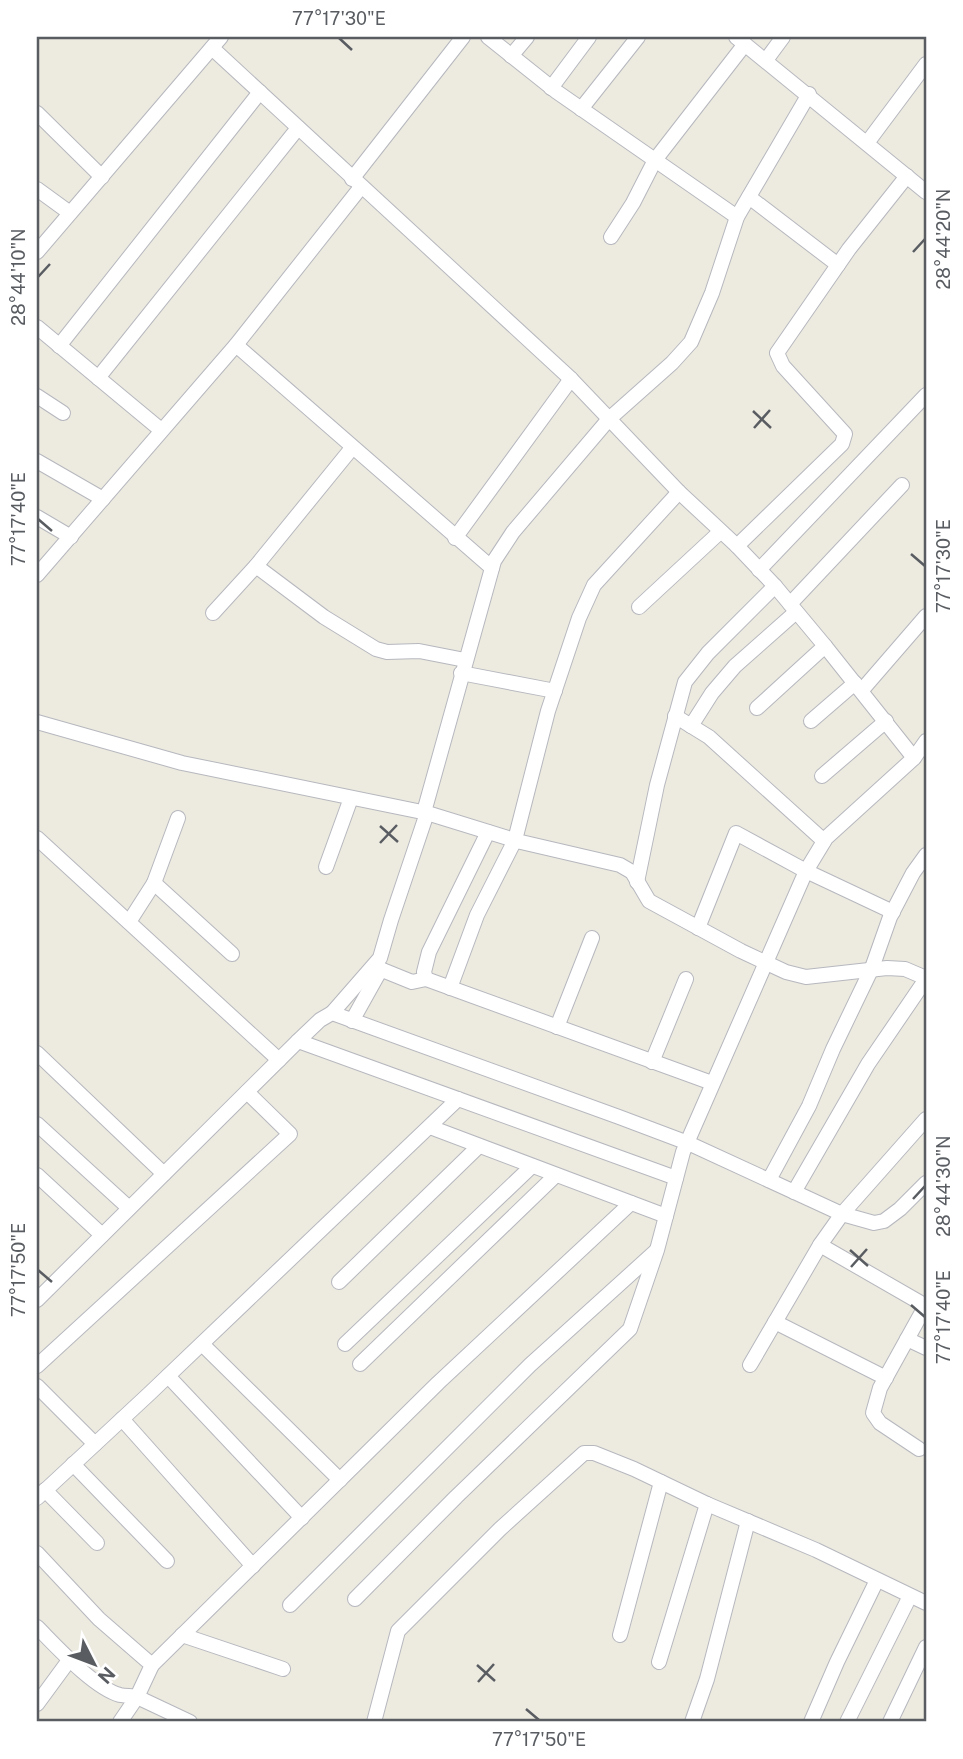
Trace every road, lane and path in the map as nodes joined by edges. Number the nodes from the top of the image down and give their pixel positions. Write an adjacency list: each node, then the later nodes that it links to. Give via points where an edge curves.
1 (463, 37): 22 (street)
2 (488, 37): 9 (street)
3 (527, 37): 9 (street)
4 (589, 37): 12 (street)
5 (638, 37): 15 (street)
6 (783, 37): 10 (street)
7 (740, 40): 10 (street); 19 (street)
8 (217, 42): 13 (street); 21 (street)
9 (511, 56): 12 (street)
10 (766, 60): 14 (street)
11 (926, 64): 18 (street)
12 (551, 88): 15 (street)
13 (260, 92): 17 (street); 32 (street)
14 (809, 94): 18 (street); 25 (street)
15 (581, 109): 19 (street)
16 (37, 113): 21 (street)
17 (298, 128): 22 (street); 34 (street)
18 (867, 143): 20 (street)
19 (655, 160): 27 (street); 28 (street)
20 (907, 176): 24 (street); 30 (street)
21 (102, 177): 26 (street)
22 (356, 183): 33 (street); 35 (street)
23 (37, 190): 26 (street)
24 (926, 192)
25 (749, 197): 27 (street); 30 (street)
26 (70, 213): 29 (street)
27 (737, 217): 39 (street, via 691,342)
28 (611, 237)
29 (37, 252)
30 (838, 265): 50 (street, via 777,353 783,366 845,434 842,443)
31 (37, 327): 32 (street)
32 (59, 345): 34 (street)
33 (236, 345): 40 (street); 41 (street)
34 (98, 378): 40 (street)
35 (571, 379): 39 (street); 49 (street)
36 (926, 395): 53 (street)
37 (37, 396): 38 (street)
38 (63, 413)
39 (609, 419): 44 (street); 52 (street, via 513,532)
40 (161, 430): 45 (street)
41 (352, 448): 49 (street); 51 (street)
42 (37, 461): 45 (street)
43 (902, 485): 57 (street)
44 (679, 492): 47 (street); 63 (street, via 594,585)
45 (103, 499): 48 (street)
46 (37, 517): 48 (street)
47 (720, 532): 50 (street); 56 (street)
48 (71, 537): 54 (street)
49 (455, 538): 52 (street)
50 (737, 546): 53 (street)
51 (256, 566): 58 (street); 61 (street, via 376,649 419,652)
52 (492, 568): 61 (street)
53 (759, 570): 55 (street)
54 (37, 575)
55 (775, 586): 57 (street); 65 (street, via 692,671)
56 (639, 607)
57 (793, 608): 60 (street); 69 (street, via 735,666)
58 (213, 613)
59 (926, 616): 62 (street)
60 (825, 646): 62 (street); 64 (street)
61 (463, 666): 63 (street); 74 (street)
62 (858, 686): 66 (street); 67 (street)
63 (555, 691): 78 (street)
64 (757, 708)
65 (674, 716): 69 (street); 83 (street)
66 (811, 721)
67 (886, 721): 71 (street); 72 (street)
68 (37, 722): 73 (street, via 182,764)
69 (691, 726): 79 (street)
70 (926, 741): 71 (street)
71 (914, 758): 79 (street)
72 (822, 776)
73 (351, 798): 74 (street); 81 (street)
74 (426, 813): 76 (street); 91 (street)
75 (178, 818): 84 (street)
76 (488, 832): 78 (street); 94 (street, via 429,951)
77 (37, 838): 86 (street)
78 (515, 840): 83 (street, via 620,865 632,872); 96 (street, via 477,915)
79 (824, 841): 82 (street)
80 (926, 855): 85 (street)
81 (326, 867)
82 (806, 871): 85 (street); 87 (street, via 736,833); 90 (street)
83 (637, 882): 87 (street, via 649,901)
84 (154, 883): 86 (street); 89 (street)
85 (893, 912): 92 (street)
86 (129, 922): 102 (street)
87 (698, 928): 90 (street)
88 (592, 938): 99 (street)
89 (232, 954)
90 (766, 963): 92 (street, via 806,977); 104 (street)
91 (377, 968): 94 (street, via 412,982); 97 (street); 98 (street)
92 (872, 968): 93 (street, via 905,970); 117 (street, via 809,1106)
93 (926, 978): 119 (street, via 868,1065)
94 (426, 979): 96 (street)
95 (686, 979): 103 (street)
96 (450, 988): 99 (street)
97 (332, 1013): 98 (street); 100 (street)
98 (352, 1021): 110 (street)
99 (557, 1027): 103 (street)
100 (298, 1041): 102 (street); 106 (street)
101 (37, 1053): 113 (street)
102 (279, 1060): 105 (street)
103 (652, 1062): 104 (street)
104 (712, 1083): 110 (street)
105 (247, 1092): 113 (street); 137 (street, via 290,1134)
106 (458, 1099): 109 (street); 116 (street)
107 (926, 1119): 122 (street)
108 (37, 1124): 121 (street)
109 (430, 1127): 111 (street); 132 (street)
110 (688, 1143): 116 (street); 117 (street)
111 (479, 1146): 112 (street); 127 (street)
112 (531, 1166): 115 (street); 133 (street)
113 (164, 1174): 121 (street)
114 (37, 1175): 124 (street)
115 (556, 1175): 120 (street); 135 (street)
116 (676, 1178): 123 (street)
117 (769, 1180): 119 (street)
118 (926, 1183): 122 (street, via 884,1221 874,1223)
119 (794, 1192): 122 (street)
120 (631, 1203): 123 (street); 145 (street)
121 (129, 1208): 124 (street)
122 (842, 1214): 125 (street)
123 (666, 1216): 126 (street)
124 (102, 1235): 128 (street)
125 (820, 1245): 129 (street); 130 (street)
126 (657, 1250): 157 (street, via 631,1329); 159 (street, via 530,1365)
127 (339, 1282)
128 (38, 1296)
129 (926, 1306): 131 (street)
130 (775, 1322): 136 (street); 139 (street)
131 (908, 1339): 134 (street); 139 (street)
132 (202, 1344): 138 (street); 145 (street)
133 (345, 1344)
134 (926, 1348)
135 (360, 1364)
136 (750, 1365)
137 (37, 1366)
138 (168, 1377): 141 (street); 149 (street)
139 (886, 1378): 143 (street, via 873,1413 880,1423)
140 (37, 1386): 142 (street)
141 (122, 1419): 142 (street); 154 (street)
142 (95, 1444): 144 (street)
143 (924, 1446)
144 (73, 1464): 147 (street); 153 (street)
145 (340, 1480): 149 (street)
146 (661, 1482): 148 (street); 162 (street); 172 (street, via 594,1453 584,1453 398,1631)
147 (41, 1494): 151 (street)
148 (708, 1504): 150 (street); 165 (street)
149 (302, 1518): 154 (street)
150 (748, 1521): 155 (street); 173 (street)
151 (97, 1543)
152 (37, 1553): 166 (street, via 99,1619)
153 (167, 1561)
154 (253, 1566): 161 (street)
155 (877, 1580): 156 (street); 174 (street)
156 (910, 1596): 158 (street); 175 (street)
157 (355, 1599)
158 (926, 1604)
159 (290, 1605)
160 (37, 1627): 164 (street)
161 (183, 1635): 166 (street); 167 (street)
162 (620, 1635)
163 (926, 1647): 176 (street)
164 (70, 1659): 168 (street, via 105,1688); 169 (street)
165 (659, 1662)
166 (152, 1665): 168 (street)
167 (284, 1669)
168 (137, 1696): 170 (street); 171 (street)
169 (37, 1704)
170 (120, 1722)
171 (190, 1722)
172 (374, 1722)
173 (692, 1722)
174 (811, 1722)
175 (847, 1722)
176 (890, 1722)

